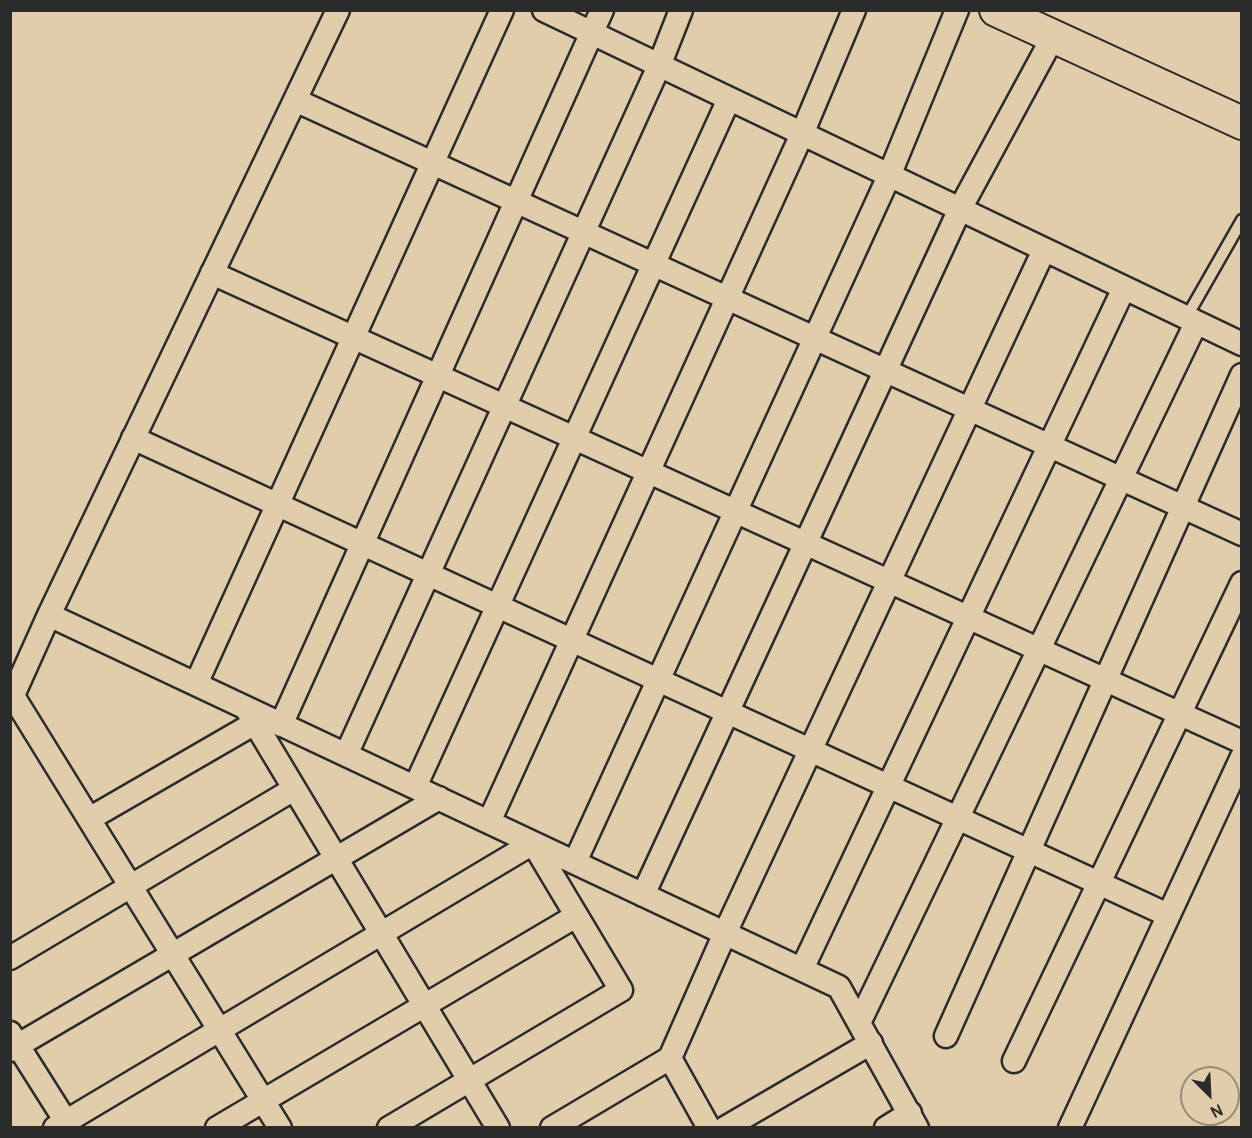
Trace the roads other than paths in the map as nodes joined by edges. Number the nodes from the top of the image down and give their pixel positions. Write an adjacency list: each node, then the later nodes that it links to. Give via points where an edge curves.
1 (338, 10): 13 (street)
2 (502, 10): 16 (street)
3 (544, 10): 9 (street)
4 (602, 10): 9 (street)
5 (681, 10): 11 (street)
6 (854, 10): 15 (street)
7 (957, 10): 17 (street)
8 (996, 10): 10 (street)
9 (591, 33): 11 (street); 18 (street)
10 (1053, 37): 14 (street); 19 (street)
11 (659, 66): 12 (street); 21 (street)
12 (729, 99): 15 (street); 23 (street)
13 (295, 100): 16 (street); 24 (street)
14 (1242, 123)
15 (802, 134): 17 (street); 26 (street)
16 (433, 163): 18 (street); 28 (street)
17 (889, 176): 19 (street); 29 (street)
18 (516, 201): 21 (street); 33 (street)
19 (960, 209): 22 (street); 31 (street)
20 (1242, 220): 27 (lane)
21 (583, 232): 23 (street); 34 (street)
22 (1044, 250): 25 (street); 35 (street)
23 (654, 264): 26 (street); 37 (street)
24 (212, 273): 28 (street); 36 (street)
25 (1124, 288): 27 (street); 38 (street)
26 (727, 298): 29 (street); 39 (street)
27 (1191, 320): 30 (street); 40 (street)
28 (353, 338): 33 (street); 41 (street)
29 (815, 339): 31 (street); 43 (street)
30 (1242, 344)
31 (885, 371): 35 (street); 45 (street)
32 (1242, 375): 42 (street)
33 (438, 376): 34 (street); 46 (street)
34 (504, 406): 37 (street); 47 (street)
35 (969, 409): 38 (street); 48 (street)
36 (133, 438): 41 (street); 51 (street)
37 (574, 438): 39 (street); 50 (street)
38 (1049, 446): 40 (street); 52 (street)
39 (648, 472): 43 (street); 53 (street)
40 (1121, 479): 42 (street); 54 (street)
41 (277, 505): 46 (street); 57 (street)
42 (1182, 507): 44 (street); 56 (street)
43 (735, 512): 45 (street); 55 (street)
44 (1242, 534)
45 (805, 543): 48 (street); 59 (street)
46 (362, 544): 47 (street); 62 (street)
47 (428, 574): 50 (street); 65 (street)
48 (889, 582): 52 (street); 64 (street)
49 (1242, 583): 60 (street)
50 (498, 606): 53 (street); 68 (street)
51 (49, 615): 57 (street); 58 (street)
52 (968, 617): 54 (street); 67 (street)
53 (572, 640): 55 (street); 73 (street)
54 (1039, 650): 56 (street); 71 (street)
55 (658, 680): 59 (street); 77 (street)
56 (1105, 680): 60 (street); 75 (street)
57 (196, 684): 61 (street)
58 (12, 699): 72 (street)
59 (728, 712): 64 (street); 80 (street)
60 (1179, 713): 63 (street); 78 (street)
61 (250, 715): 62 (street); 69 (street); 72 (street)
62 (281, 724): 65 (street)
63 (1242, 742)
64 (811, 750): 67 (street); 83 (street)
65 (346, 755): 68 (street)
66 (1242, 757): 82 (street)
67 (888, 786): 71 (street); 87 (street)
68 (415, 787): 70 (street)
69 (294, 789): 76 (street); 79 (street)
70 (439, 798): 73 (street); 76 (street)
71 (958, 818): 75 (street); 89 (street)
72 (89, 819): 79 (street)
73 (489, 822): 74 (street)
74 (533, 843): 77 (street); 81 (street); 84 (street)
75 (1028, 851): 78 (street); 91 (street)
76 (336, 859): 84 (street); 85 (street)
77 (575, 862): 80 (street)
78 (1099, 883): 82 (street); 95 (street)
79 (131, 887): 85 (street); 86 (street)
80 (643, 895): 83 (street)
81 (576, 915): 88 (street); 96 (street, via 621,990)
82 (1168, 915): 108 (street)
83 (725, 933): 87 (street); 94 (street)
84 (381, 934): 88 (street); 90 (street)
85 (173, 955): 90 (street); 92 (street)
86 (10, 958)
87 (802, 969): 89 (street, via 839,987)
88 (424, 1005): 96 (street); 97 (street)
89 (859, 1023): 93 (street)
90 (220, 1030): 97 (street); 99 (street)
91 (946, 1035)
92 (13, 1043): 99 (street)
93 (871, 1043): 98 (street); 106 (street)
94 (670, 1058): 104 (street); 105 (street)
95 (1014, 1060)
96 (469, 1080): 102 (street); 103 (street)
97 (263, 1100): 100 (street); 101 (street)
98 (914, 1120): 107 (street)
99 (64, 1125)
100 (217, 1128)
101 (280, 1128)
102 (389, 1128)
103 (498, 1128)
104 (552, 1128)
105 (709, 1128)
106 (725, 1128)
107 (886, 1128)
108 (1070, 1128)

